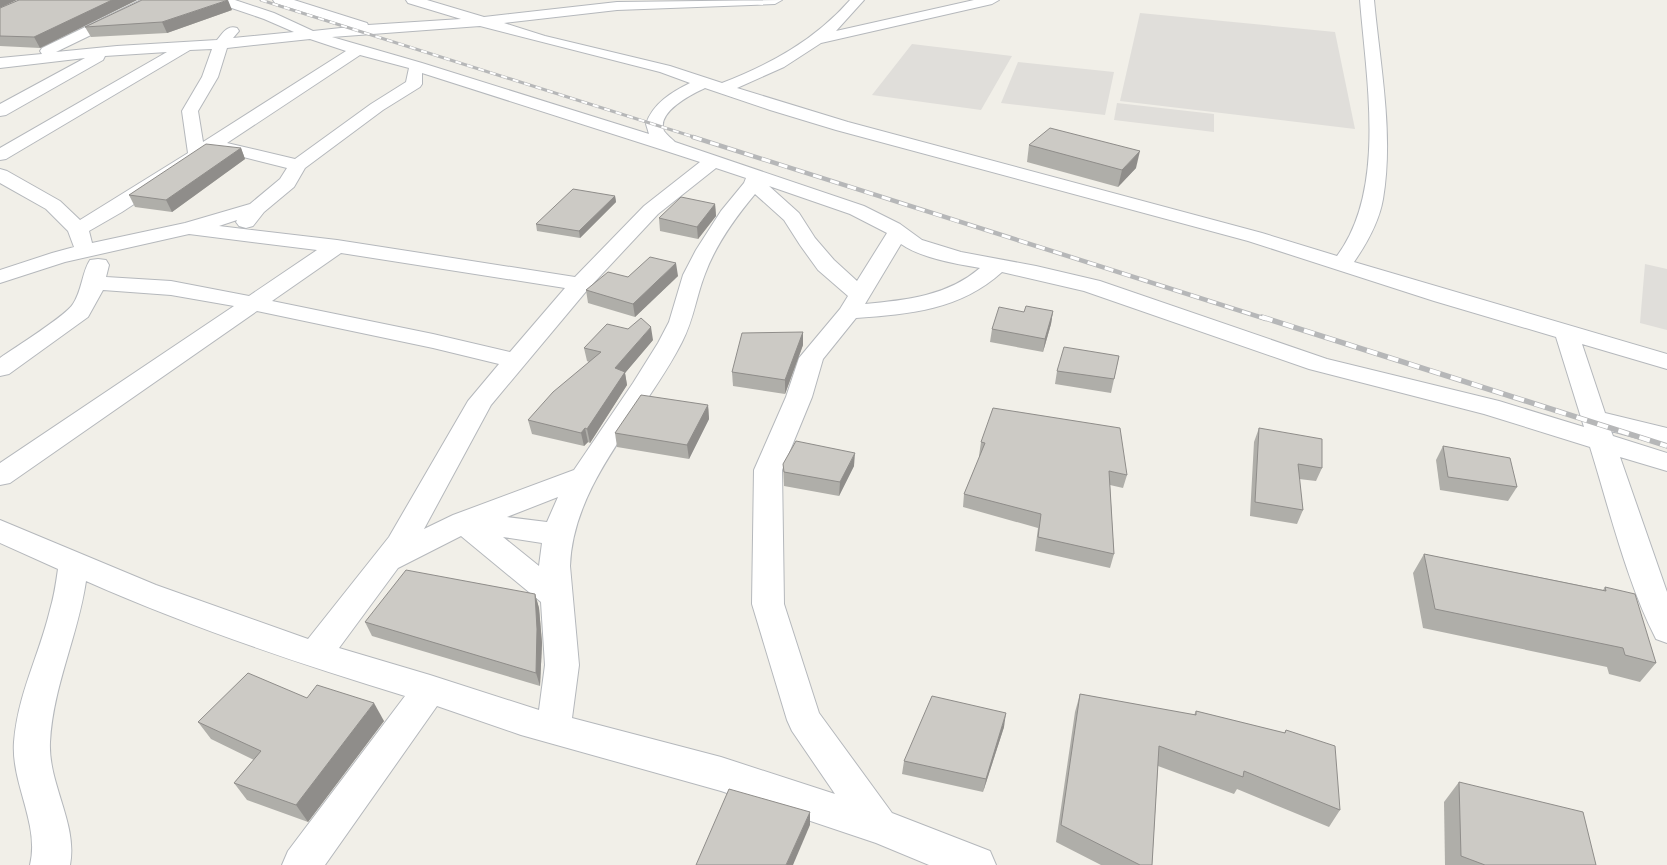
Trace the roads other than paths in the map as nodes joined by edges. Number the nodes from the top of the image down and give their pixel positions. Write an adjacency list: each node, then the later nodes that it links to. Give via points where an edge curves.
1 (152, 0): 20 (street)
2 (222, 0): 9 (street)
3 (280, 0): 13 (street)
4 (413, 0): 11 (street)
5 (775, 0): 10 (street, via 617,6)
6 (857, 0): 15 (street, via 836,24)
7 (992, 0): 15 (street)
8 (1367, 0): 43 (street, via 1377,117 1377,169 1372,201 1358,242)
9 (251, 10): 14 (street); 16 (street)
10 (574, 11): 11 (street); 12 (street)
11 (454, 13): 12 (street)
12 (480, 22): 13 (street); 23 (street)
13 (372, 29): 14 (street)
14 (311, 36): 16 (street); 18 (street)
15 (815, 40): 24 (street, via 783,62)
16 (221, 44): 17 (street); 27 (street, via 210,77 190,111 192,130)
17 (189, 45): 19 (street); 28 (street)
18 (358, 50): 22 (street); 27 (street)
19 (108, 51): 20 (street); 25 (street)
20 (29, 60): 21 (street)
21 (0, 63)
22 (417, 66): 26 (street); 30 (street, via 414,84)
23 (704, 82): 24 (street); 26 (street, via 675,97 657,118 655,131)
24 (722, 89): 43 (street, via 842,126 1255,237)
25 (0, 111)
26 (669, 146): 29 (street)
27 (204, 149): 30 (street); 34 (street)
28 (0, 155)
29 (713, 161): 32 (street); 47 (street, via 650,210)
30 (298, 164): 35 (street, via 287,183)
31 (0, 175): 33 (street)
32 (753, 179): 39 (street, via 857,210); 48 (street, via 792,218); 58 (street, via 705,249 678,327 645,386)
33 (53, 205): 34 (street); 37 (street)
34 (115, 208): 37 (street); 42 (street, via 126,221 125,231)
35 (257, 208): 38 (street); 40 (street)
36 (135, 222): 38 (street)
37 (78, 229): 42 (street)
38 (185, 229): 40 (street); 42 (street)
39 (898, 232): 44 (street, via 915,244 957,258); 48 (street)
40 (235, 234): 41 (street)
41 (337, 246): 47 (street); 49 (street)
42 (102, 247): 45 (street); 46 (street)
43 (1342, 264): 50 (street)
44 (996, 266): 48 (street, via 978,282 952,296 922,303); 54 (street, via 1092,286 1318,364 1490,407)
45 (0, 277)
46 (96, 283): 49 (street, via 147,286); 53 (street, via 80,312)
47 (580, 284): 51 (street)
48 (854, 303): 71 (street, via 811,358 799,398 768,470 768,604 804,720)
49 (254, 304): 51 (street); 57 (street)
50 (1566, 333): 52 (street); 54 (street)
51 (516, 361): 59 (street, via 482,401 449,455)
52 (1667, 362)
53 (0, 369)
54 (1596, 429): 55 (street); 56 (street); 65 (street)
55 (1667, 437)
56 (1667, 462)
57 (0, 476)
58 (583, 477): 60 (street); 62 (street, via 566,509)
59 (420, 513): 60 (street); 63 (street)
60 (463, 522): 62 (street); 63 (street); 66 (street)
61 (0, 532): 64 (street)
62 (558, 534): 66 (street, via 554,572)
63 (388, 561): 68 (street)
64 (74, 565): 68 (street); 72 (street, via 66,611 40,690 32,742 33,769 54,851)
65 (1657, 592): 67 (street)
66 (558, 598): 70 (street, via 562,666)
67 (1667, 630)
68 (315, 655): 69 (street)
69 (430, 689): 70 (street); 73 (street)
70 (553, 729): 71 (street, via 721,774)
71 (879, 826): 74 (street)
72 (50, 865)
73 (302, 865)
74 (976, 865)

